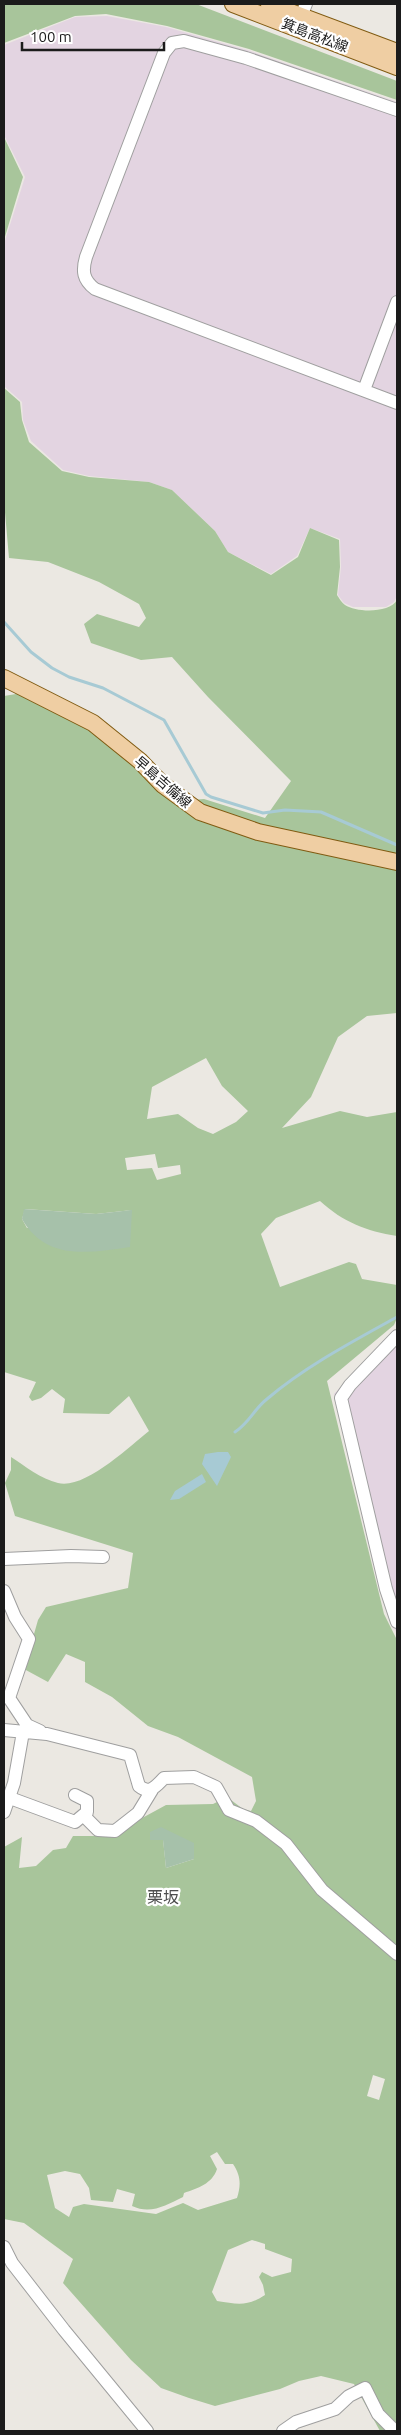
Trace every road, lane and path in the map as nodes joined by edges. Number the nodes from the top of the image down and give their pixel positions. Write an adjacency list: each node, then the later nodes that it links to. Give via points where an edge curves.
1 (233, 4): 3 (main road, 箕島高松線)
2 (268, 4): 3 (main road, 箕島高松線)
3 (301, 16): 4 (main road, 箕島高松線); 5 (main road, 箕島高松線)
4 (397, 52)
5 (397, 67)
6 (397, 110): 8 (street, via 246,58 184,41 172,43 164,53 84,264 85,278 96,289)
7 (397, 302): 8 (street)
8 (364, 390): 9 (street)
9 (397, 403)
10 (4, 678): 11 (main road, 早島吉備線, via 93,724 140,761 163,785 200,812 258,832)
11 (397, 862)
12 (397, 1336): 16 (street, via 341,1398 387,1593)
13 (103, 1558): 14 (street)
14 (4, 1559)
15 (4, 1591): 19 (street, via 29,1639 9,1698 28,1725)
16 (397, 1622)
17 (4, 1730): 18 (street)
18 (23, 1732): 19 (street); 22 (street)
19 (47, 1734): 20 (street, via 130,1754 139,1786)
20 (152, 1790): 24 (street, via 138,1813 115,1831 98,1830); 25 (street, via 164,1778 194,1777 216,1787 229,1810 256,1821 286,1844 322,1890)
21 (75, 1795): 24 (street, via 87,1801 88,1812)
22 (10, 1798): 23 (street); 24 (street, via 75,1822)
23 (4, 1812)
24 (84, 1816)
25 (397, 1954)
26 (4, 2247): 27 (street, via 12,2263 58,2323)
27 (147, 2431)
28 (284, 2431): 29 (street, via 296,2422 335,2409 349,2396 365,2388 378,2414)
29 (395, 2431)

